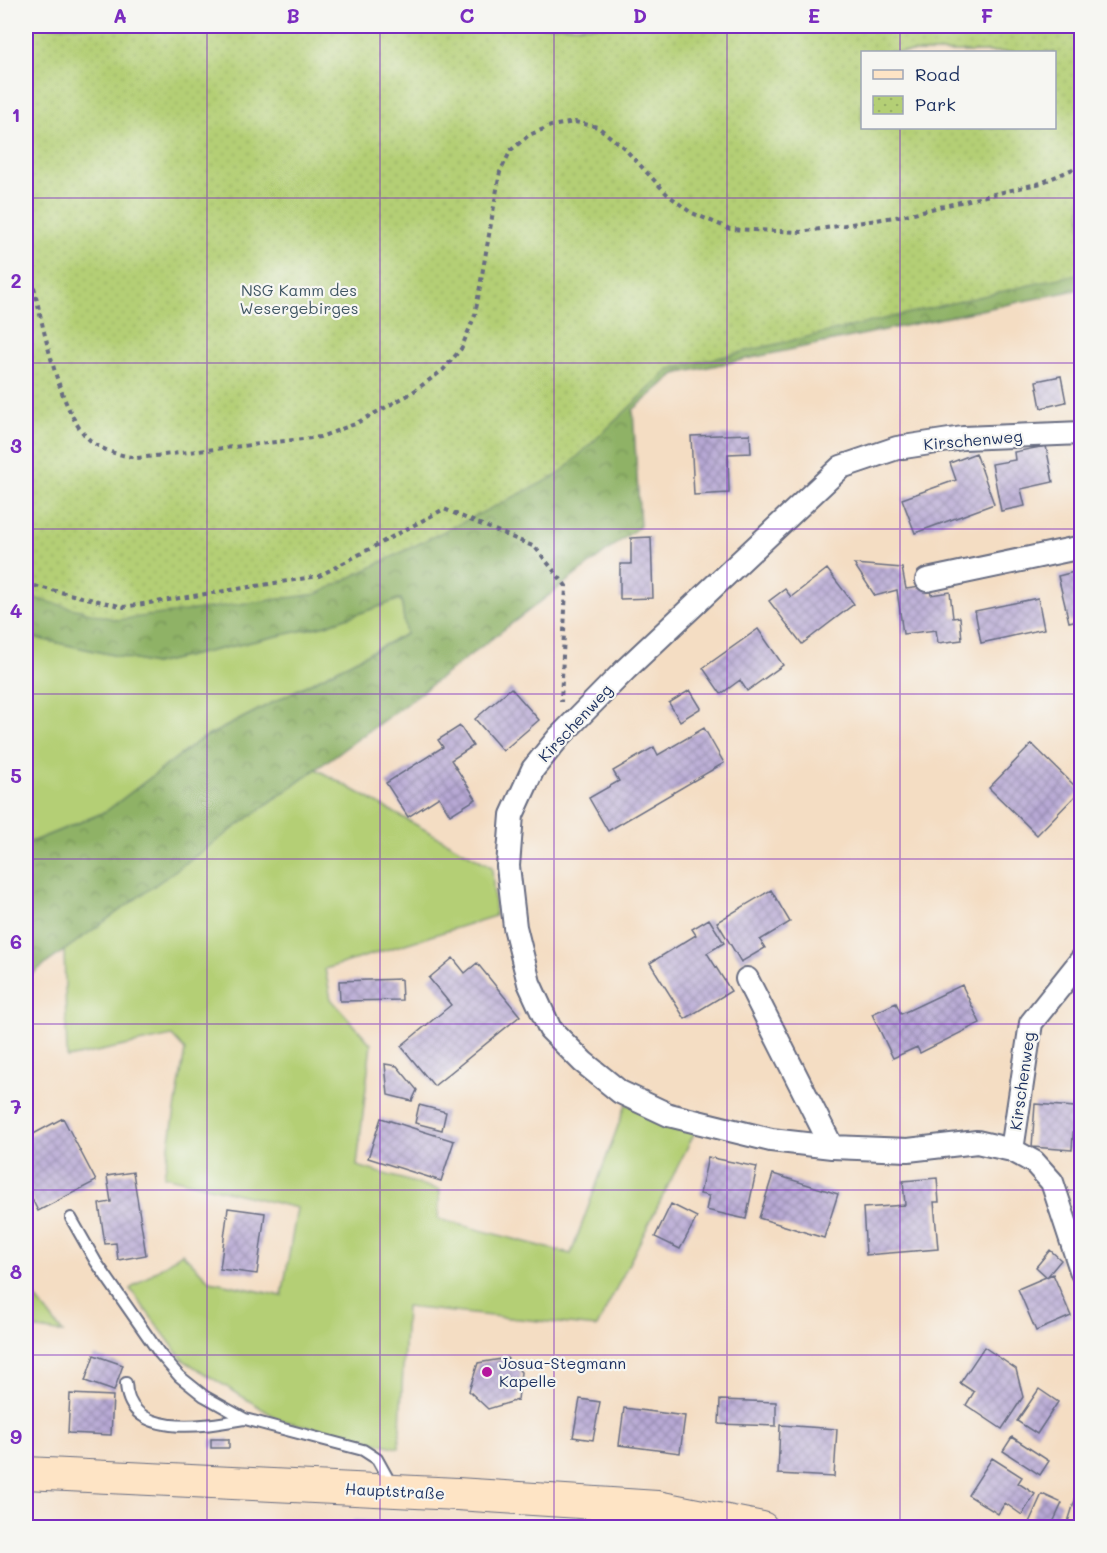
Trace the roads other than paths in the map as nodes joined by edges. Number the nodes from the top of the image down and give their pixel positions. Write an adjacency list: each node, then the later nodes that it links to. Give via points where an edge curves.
1 (1082, 433): 6 (street, Kirschenweg, via 963,438 897,448 841,467 559,737 533,769 512,815 508,866 515,927 529,982 550,1029 620,1092 669,1115 771,1140)
2 (1082, 547): 3 (street)
3 (927, 580)
4 (1082, 959): 7 (street, Kirschenweg, via 1031,1023)
5 (747, 979): 6 (street)
6 (832, 1147): 7 (street, Kirschenweg, via 908,1150 977,1142)
7 (1012, 1150): 9 (street, Kirschenweg, via 1035,1162 1052,1182)
8 (70, 1218): 11 (lane, via 96,1262 178,1376)
9 (1082, 1273)
10 (126, 1383): 11 (lane, via 126,1398 146,1420 214,1424)
11 (245, 1419): 13 (lane, via 363,1450 377,1459)
12 (26, 1473): 13 (main road, Hauptstraße)
13 (395, 1491): 14 (main road, Hauptstraße, via 657,1507)
14 (762, 1527)

